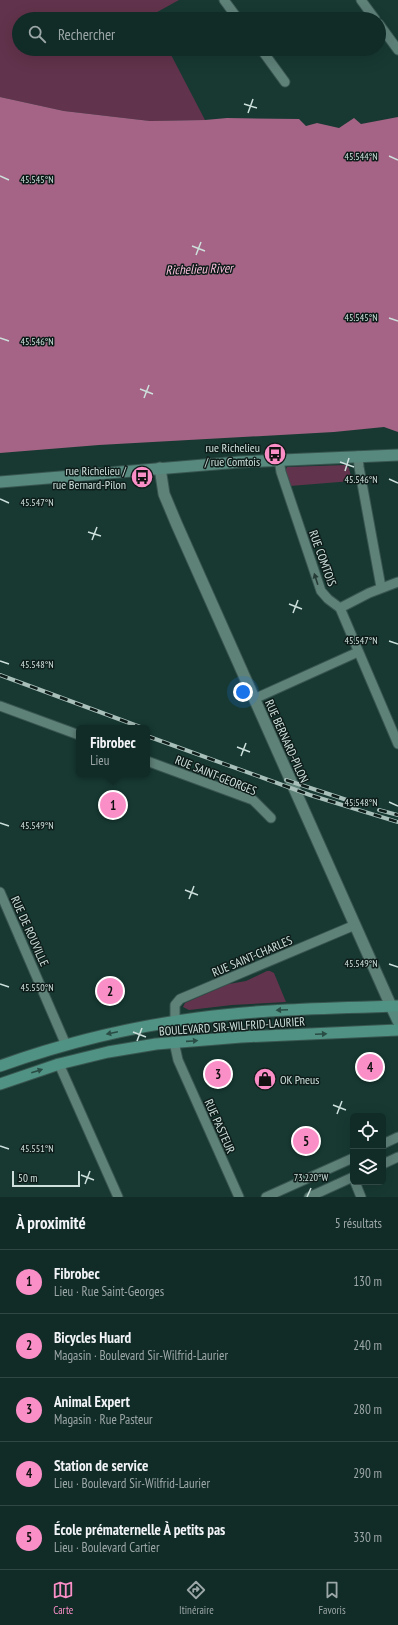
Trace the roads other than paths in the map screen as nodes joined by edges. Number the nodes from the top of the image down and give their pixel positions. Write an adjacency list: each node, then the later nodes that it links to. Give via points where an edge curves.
1 (224, 0): 3 (street)
2 (361, 0): 4 (street)
3 (233, 12)
4 (370, 12)
5 (386, 34): 6 (street)
6 (398, 50)
7 (266, 56): 8 (street)
8 (285, 82)
9 (398, 455): 10 (main road)
10 (358, 456): 11 (main road); 15 (street)
11 (279, 460): 12 (main road); 16 (street, RUE COMTOIS, one-way to 11, via 324,595 318,585)
12 (160, 468): 13 (main road); 18 (street, RUE BERNARD-PILON, via 164,494)
13 (0, 482)
14 (398, 582): 15 (street)
15 (382, 587): 16 (street)
16 (340, 608): 17 (street, RUE COMTOIS)
17 (358, 652): 18 (street); 21 (street, RUE COMTOIS)
18 (254, 699): 25 (street, RUE BERNARD-PILON)
19 (0, 706): 20 (street)
20 (76, 734)
21 (398, 744)
22 (150, 762): 23 (street, RUE SAINT-GEORGES, via 253,800)
23 (271, 818)
24 (0, 892): 31 (street, RUE DE ROUVILLE)
25 (355, 926): 26 (street, RUE BERNARD-PILON); 27 (street, RUE SAINT-CHARLES, via 180,999 175,1005)
26 (395, 1006): 27 (main road, BOULEVARD SIR-WILFRID-LAURIER, one-way to 27, via 260,1011); 28 (main road, RUE BERNARD-PILON)
27 (175, 1021): 31 (main road, BOULEVARD SIR-WILFRID-LAURIER, one-way to 31)
28 (398, 1021)
29 (398, 1030): 30 (main road, BOULEVARD SIR-WILFRID-LAURIER, one-way to 29)
30 (174, 1042): 32 (main road, BOULEVARD SIR-WILFRID-LAURIER, via 108,1052); 43 (street, RUE PASTEUR, via 178,1060)
31 (66, 1044): 33 (main road, BOULEVARD SIR-WILFRID-LAURIER)
32 (59, 1064): 34 (main road, BOULEVARD SIR-WILFRID-LAURIER, one-way to 32); 42 (street)
33 (0, 1066)
34 (0, 1084)
35 (398, 1137): 36 (street)
36 (386, 1143)
37 (398, 1157): 39 (street)
38 (350, 1160): 44 (street)
39 (386, 1163)
40 (350, 1178): 45 (street)
41 (356, 1185): 46 (street)
42 (118, 1197)
43 (239, 1197)
44 (266, 1197)
45 (309, 1197)
46 (361, 1197)

